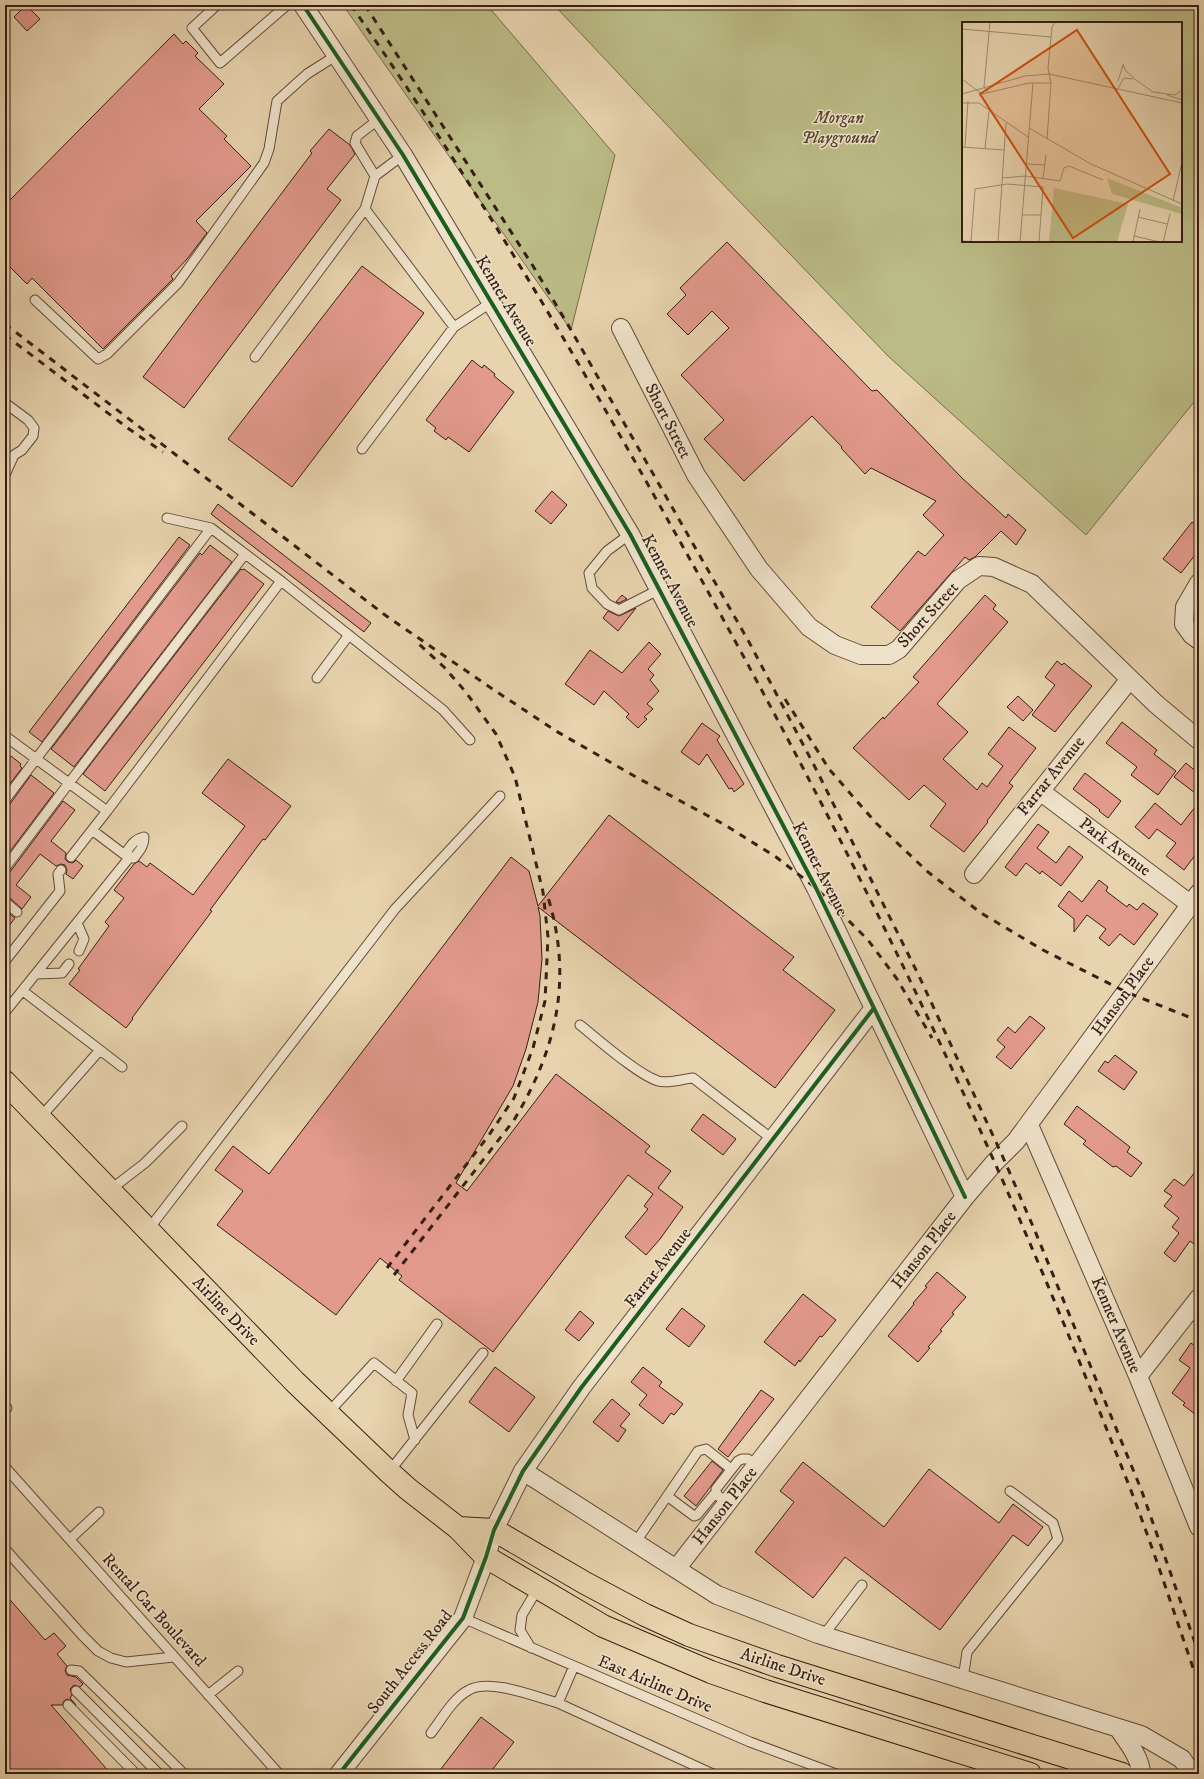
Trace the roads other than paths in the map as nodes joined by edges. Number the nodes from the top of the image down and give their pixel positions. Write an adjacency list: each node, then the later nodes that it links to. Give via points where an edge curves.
1 (217, 5): 2 (lane, via 192,28 220,63)
2 (286, 5)
3 (303, 5): 4 (street, Kenner Avenue)
4 (337, 55): 5 (street, Kenner Avenue); 9 (lane, via 307,74 277,101 268,149 260,168 178,283 107,354 98,359)
5 (379, 119): 6 (street, Kenner Avenue); 7 (lane, via 357,136 355,143)
6 (403, 156): 7 (lane); 10 (street, Kenner Avenue)
7 (375, 176): 8 (lane)
8 (365, 209): 11 (lane); 13 (lane)
9 (35, 300)
10 (492, 302): 11 (lane); 20 (street, Kenner Avenue)
11 (454, 327): 15 (lane)
12 (620, 328): 28 (street, Short Street, via 696,475 759,569 809,627 835,645 861,656 889,655 899,649 958,580 979,566 994,567 1032,584)
13 (256, 357)
14 (5, 403): 16 (lane, via 28,420 34,428 33,436 22,450)
15 (362, 449)
16 (9, 453): 17 (lane)
17 (5, 475)
18 (167, 518): 19 (lane)
19 (211, 528): 21 (lane); 32 (lane)
20 (630, 534): 24 (street, Kenner Avenue); 24 (lane, via 607,551 589,573 592,588 607,604 619,610)
21 (245, 554): 22 (lane); 33 (lane)
22 (281, 581): 25 (lane); 37 (lane)
23 (1199, 583): 26 (street, via 1185,607 1184,624)
24 (660, 590): 52 (street, Kenner Avenue, via 816,888)
25 (349, 635): 27 (lane); 30 (lane, via 443,710)
26 (1199, 640)
27 (316, 678)
28 (1130, 679): 31 (street, Short Street); 34 (street, Farrar Avenue)
29 (5, 736): 32 (lane)
30 (470, 740)
31 (1199, 740)
32 (37, 758): 33 (lane); 36 (lane)
33 (68, 782): 37 (lane); 40 (lane)
34 (1040, 791): 42 (street, Farrar Avenue); 43 (street, Park Avenue)
35 (500, 796): 64 (lane, via 395,909)
36 (5, 800)
37 (107, 811): 38 (lane)
38 (92, 830): 39 (lane); 46 (lane, via 128,858)
39 (71, 857)
40 (5, 868)
41 (61, 870): 48 (lane, via 58,874 60,891)
42 (974, 874)
43 (1194, 899): 59 (street, Hanson Place)
44 (5, 902): 45 (lane)
45 (17, 912)
46 (77, 923): 47 (lane, via 84,939); 50 (lane)
47 (79, 951)
48 (5, 961)
49 (69, 964): 50 (lane, via 62,973)
50 (36, 974): 51 (lane)
51 (23, 991): 53 (lane); 55 (lane)
52 (874, 1008): 61 (street, Farrar Avenue); 63 (street, Kenner Avenue)
53 (5, 1012)
54 (580, 1025): 61 (lane, via 638,1070 659,1081 692,1078)
55 (100, 1050): 56 (lane); 58 (lane)
56 (122, 1067)
57 (5, 1082): 58 (highway, Airline Drive)
58 (40, 1118): 62 (highway, Airline Drive)
59 (1029, 1125): 63 (street, Hanson Place); 68 (street, Kenner Avenue)
60 (182, 1126): 62 (lane, via 145,1163)
61 (772, 1140): 75 (street, Farrar Avenue, via 581,1388)
62 (109, 1190): 64 (highway, Airline Drive)
63 (965, 1197): 72 (street, Hanson Place)
64 (148, 1230): 70 (highway, Airline Drive)
65 (1199, 1298): 68 (street)
66 (437, 1324): 69 (lane)
67 (483, 1353): 71 (lane)
68 (1138, 1376): 82 (street, Kenner Avenue)
69 (396, 1380): 70 (lane, via 374,1363); 71 (lane, via 412,1393 408,1415)
70 (327, 1413): 76 (highway, Airline Drive)
71 (415, 1440): 76 (lane)
72 (757, 1466): 74 (lane, via 748,1459 742,1459); 79 (street, Hanson Place)
73 (5, 1467): 84 (lane, Rental Car Boulevard)
74 (731, 1469): 78 (lane, via 706,1449 698,1450); 79 (lane, via 716,1489)
75 (523, 1471): 83 (street, Farrar Avenue); 85 (street)
76 (389, 1472): 81 (highway, Airline Drive)
77 (1010, 1491): 98 (lane, via 1053,1523 1058,1539 967,1652)
78 (667, 1496): 79 (lane, via 694,1516); 85 (lane)
79 (722, 1498): 88 (street, Hanson Place)
80 (98, 1512): 84 (lane)
81 (458, 1528): 83 (highway, Airline Drive); 87 (highway, Airline Drive)
82 (1199, 1528)
83 (494, 1530): 87 (street, Farrar Avenue); 113 (highway, Airline Drive, via 585,1583 689,1635 777,1666)
84 (70, 1539): 94 (lane, Rental Car Boulevard)
85 (635, 1543): 88 (street)
86 (5, 1548): 94 (lane, via 98,1651 110,1658 126,1662)
87 (486, 1557): 90 (highway, Airline Drive); 91 (street, South Access Road)
88 (676, 1569): 92 (street, via 717,1595)
89 (862, 1585): 92 (lane)
90 (538, 1588): 93 (lane, via 522,1615 520,1630); 112 (highway, Airline Drive, via 603,1626 711,1672)
91 (463, 1618): 93 (lane, East Airline Drive); 109 (street, South Access Road)
92 (823, 1636): 98 (street)
93 (531, 1648): 95 (lane, East Airline Drive)
94 (174, 1656): 100 (lane, Rental Car Boulevard)
95 (574, 1666): 101 (lane); 111 (lane, East Airline Drive, via 750,1742)
96 (71, 1670): 107 (lane, via 79,1671)
97 (238, 1671): 100 (lane)
98 (963, 1679): 103 (street)
99 (76, 1691): 106 (lane)
100 (208, 1695): 108 (lane, Rental Car Boulevard)
101 (558, 1703): 104 (lane, via 510,1689 478,1686 460,1696); 110 (lane)
102 (68, 1705): 105 (lane)
103 (1118, 1728): 114 (street, via 1131,1747); 115 (street, via 1141,1735 1182,1759)
104 (431, 1733)
105 (136, 1774)
106 (159, 1774)
107 (184, 1774)
108 (279, 1774)
109 (339, 1774)
110 (713, 1774)
111 (836, 1774)
112 (1030, 1774)
113 (1122, 1774)
114 (1141, 1774)
115 (1192, 1774)

